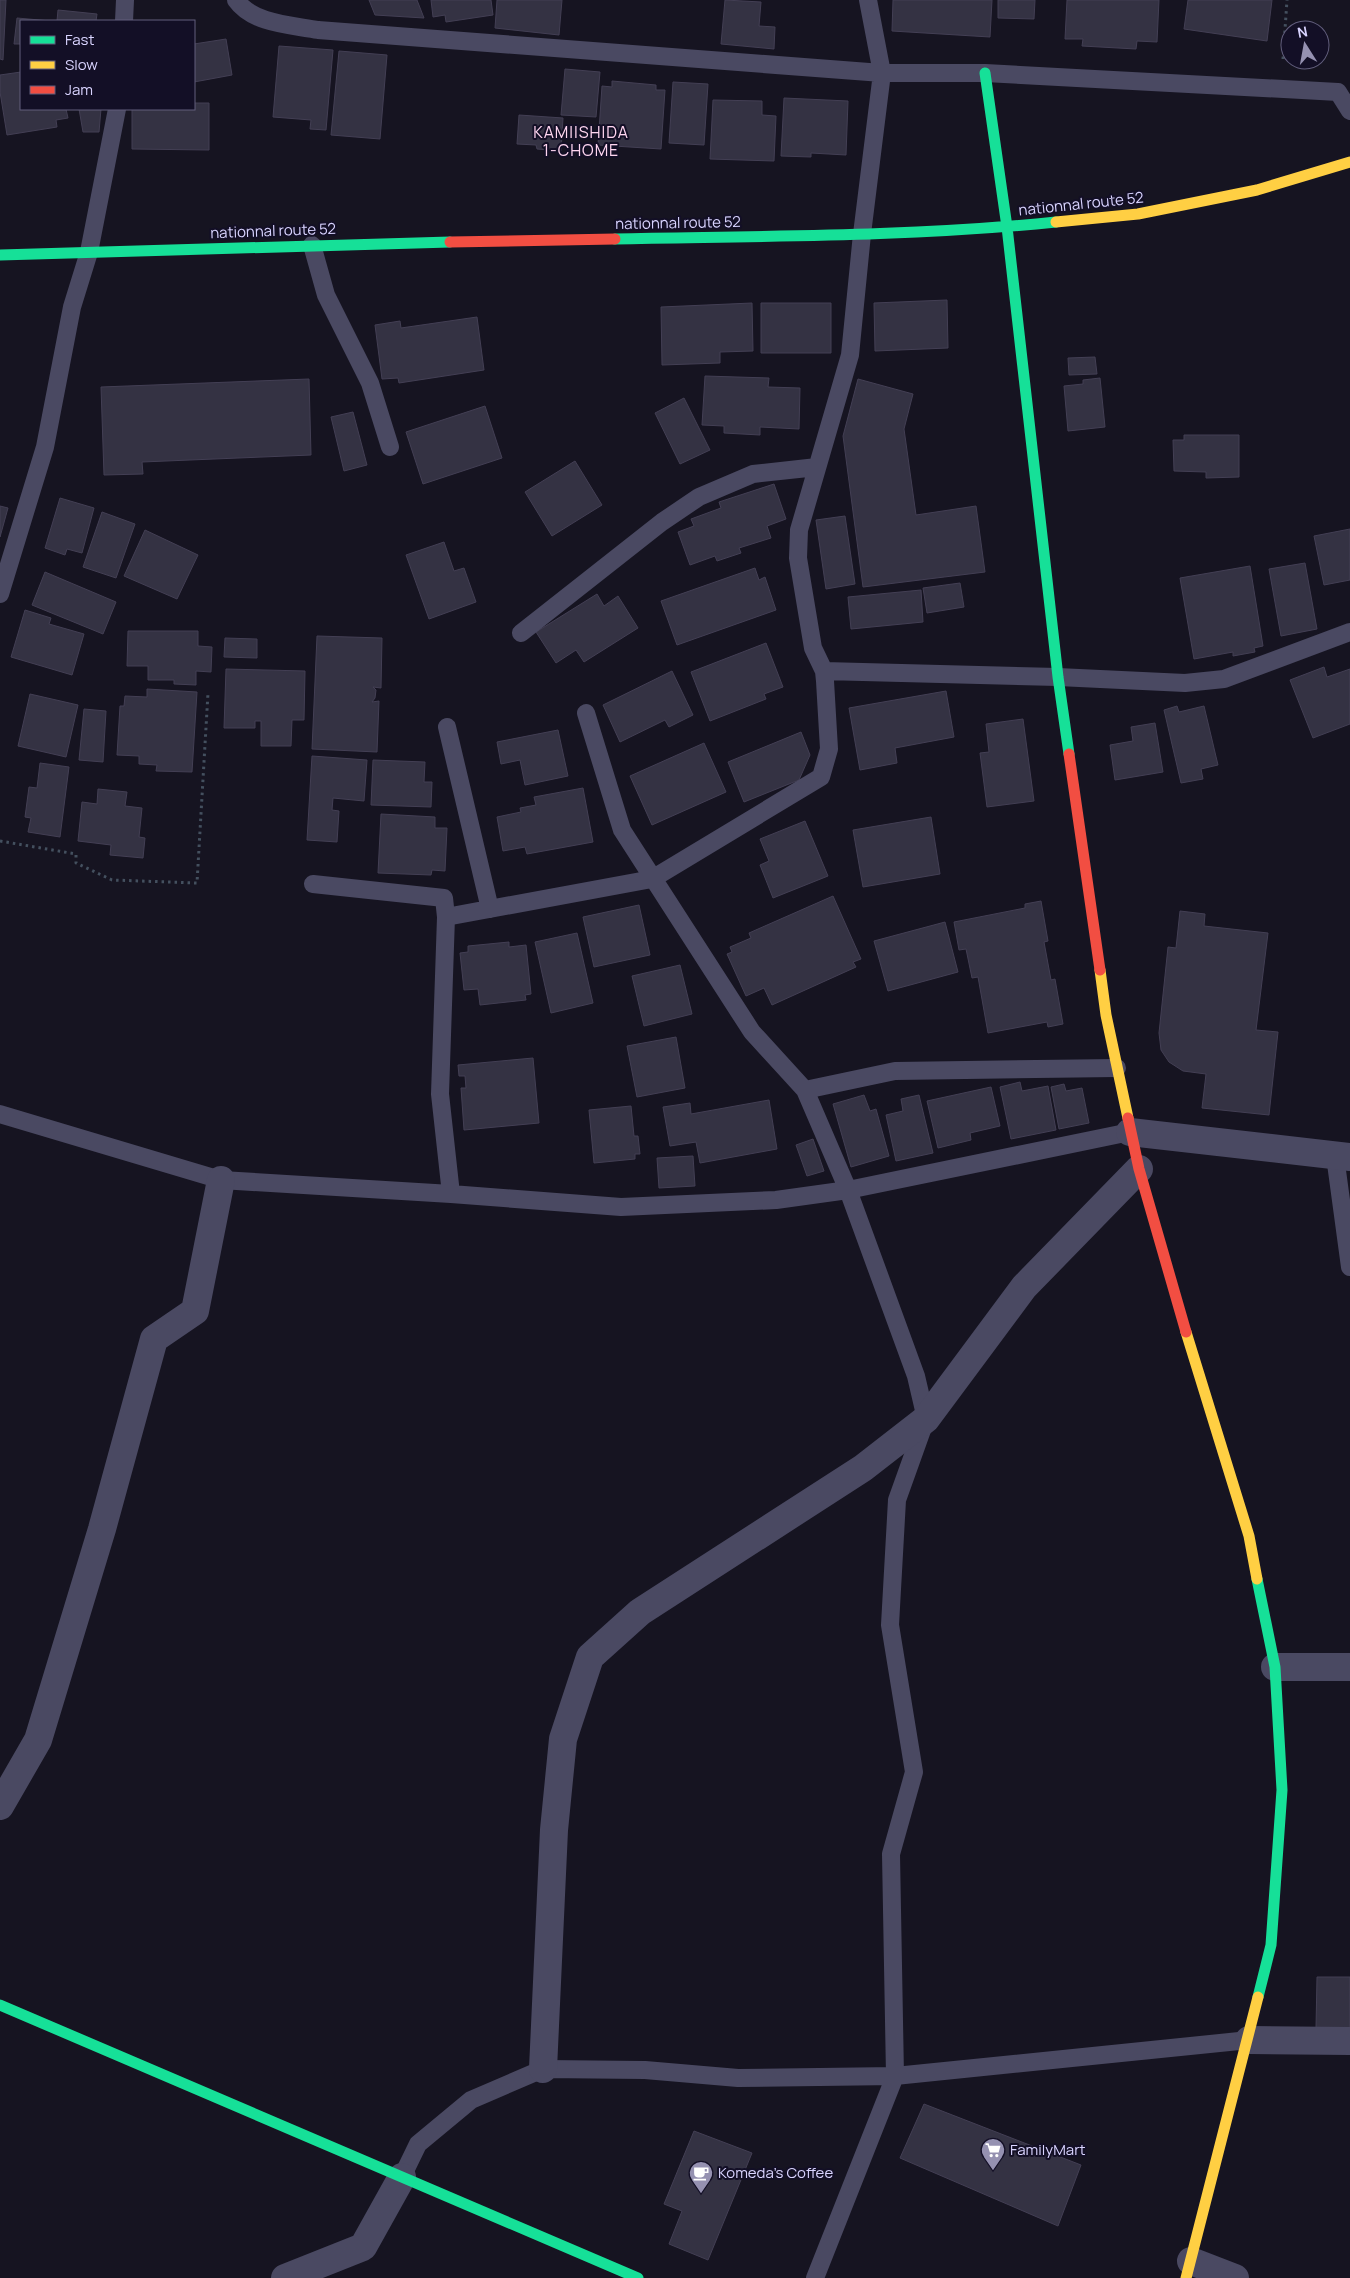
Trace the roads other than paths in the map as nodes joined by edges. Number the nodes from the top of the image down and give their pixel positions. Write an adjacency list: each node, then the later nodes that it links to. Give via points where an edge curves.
1 (125, 0): 4 (lane)
2 (236, 0): 5 (lane, via 241,7 266,20 318,30)
3 (868, 0): 5 (lane)
4 (124, 20)
5 (882, 73): 6 (lane); 11 (lane)
6 (985, 73): 8 (lane, via 1338,92); 10 (main road)
7 (117, 110): 13 (lane)
8 (1350, 111)
9 (1350, 162): 10 (main road, nationnal route 52, via 1257,190 1138,214)
10 (1007, 227): 11 (main road, nationnal route 52); 21 (main road)
11 (862, 234): 12 (main road, nationnal route 52); 16 (lane, via 850,355)
12 (312, 245): 13 (main road, nationnal route 52); 15 (lane, via 326,295 370,383)
13 (89, 252): 14 (main road, nationnal route 52); 17 (lane, via 72,307 45,447)
14 (0, 255)
15 (390, 447)
16 (817, 467): 19 (lane, via 753,474 699,497 662,522); 20 (lane, via 799,530 798,558 813,648)
17 (0, 594)
18 (1350, 632): 21 (lane, via 1224,679 1185,683)
19 (521, 633)
20 (824, 671): 21 (lane); 24 (lane, via 829,749 821,777)
21 (1058, 677): 28 (main road, via 1106,1015)
22 (586, 713): 24 (lane, via 622,830)
23 (447, 727): 26 (lane)
24 (652, 879): 26 (lane); 29 (lane, via 752,1032)
25 (313, 884): 27 (lane, via 444,898)
26 (490, 908): 27 (lane)
27 (446, 917): 36 (lane, via 440,1094)
28 (1117, 1068): 29 (lane, via 895,1071); 31 (main road)
29 (805, 1090): 35 (lane)
30 (0, 1114): 34 (lane)
31 (1130, 1132): 32 (street); 33 (main road); 35 (lane)
32 (1342, 1156): 37 (lane)
33 (1139, 1169): 38 (street, via 1024,1287); 39 (main road, via 1249,1536)
34 (221, 1180): 36 (lane); 41 (street, via 195,1311 154,1339 102,1529 38,1740)
35 (848, 1190): 36 (lane, via 776,1200 621,1207); 38 (lane, via 916,1376)
36 (451, 1194)
37 (1350, 1266)
38 (926, 1419): 45 (street, via 863,1468 640,1612 590,1657 563,1739 554,1830); 46 (lane, via 898,1500 890,1625 914,1772 891,1854)
39 (1275, 1667): 40 (street); 43 (main road, via 1282,1790 1278,1866 1271,1945)
40 (1350, 1667)
41 (0, 1806)
42 (0, 2005): 47 (main road)
43 (1249, 2040): 44 (street); 46 (lane); 48 (main road)
44 (1350, 2041)
45 (543, 2069): 46 (lane, via 645,2070 738,2078); 47 (lane, via 471,2100 418,2144)
46 (895, 2076): 51 (lane)
47 (402, 2178): 49 (street, via 363,2248); 50 (main road)
48 (1189, 2270): 52 (street)
49 (285, 2278)
50 (638, 2278)
51 (816, 2278)
52 (1235, 2278)

